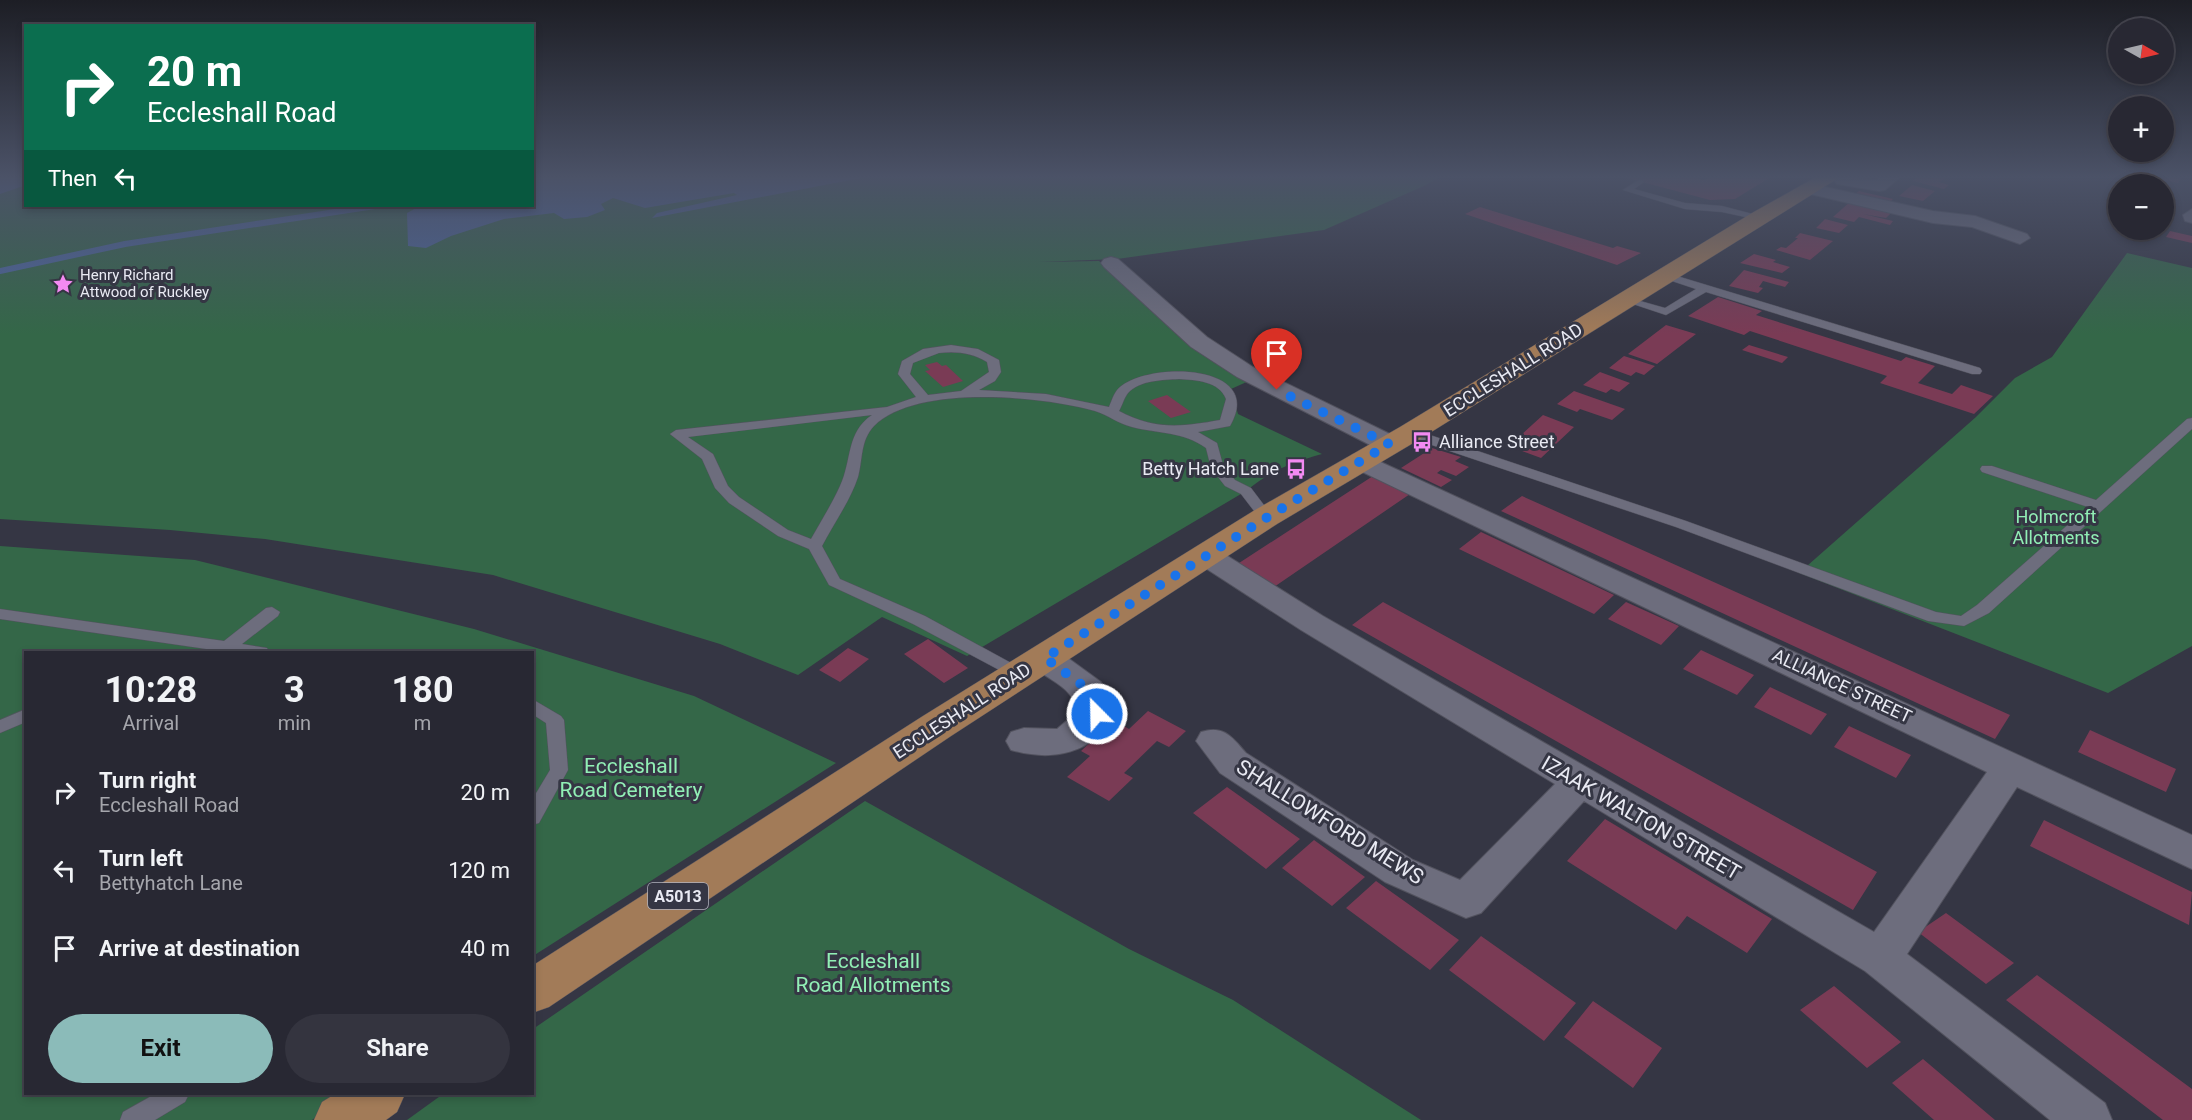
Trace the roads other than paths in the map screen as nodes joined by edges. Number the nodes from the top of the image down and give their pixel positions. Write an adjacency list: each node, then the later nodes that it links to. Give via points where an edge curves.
1 (1740, 229): 5 (main road, ECCLESHALL ROAD / A5013)
2 (1997, 229): 3 (street)
3 (2020, 237)
4 (1111, 263): 15 (street, via 1200,342 1245,372 1277,390)
5 (1667, 276): 6 (lane); 7 (main road, ECCLESHALL ROAD / A5013)
6 (1705, 288): 7 (lane, via 1666,312); 8 (lane)
7 (1626, 300): 15 (main road, ECCLESHALL ROAD / A5013)
8 (1976, 371)
9 (966, 393): 10 (lane); 10 (lane, via 991,378 995,372 993,360 962,350 924,352 908,361 904,374); 12 (lane, via 1049,397)
10 (925, 400): 11 (lane)
11 (891, 409): 20 (lane, via 858,435 848,484); 20 (lane, via 676,434 708,457 722,488 734,500 783,533)
12 (1112, 412): 14 (lane, via 1145,426); 14 (lane, via 1123,391 1141,380 1170,376 1207,378 1231,395 1225,423)
13 (2192, 422): 18 (lane)
14 (1185, 430): 19 (lane, via 1212,446 1216,465 1230,483 1246,491)
15 (1400, 439): 16 (main road, ECCLESHALL ROAD / A5013); 18 (lane, via 1681,524 1934,617 1964,621 1983,609)
16 (1361, 461): 19 (main road, ECCLESHALL ROAD / A5013); 34 (street, ALLIANCE STREET)
17 (1987, 469): 18 (lane)
18 (2098, 506)
19 (1266, 518): 21 (main road, ECCLESHALL ROAD / A5013)
20 (815, 546): 28 (lane, via 834,582)
21 (1207, 556): 28 (main road, ECCLESHALL ROAD / A5013); 35 (street, IZAAK WALTON STREET)
22 (273, 612): 25 (lane)
23 (0, 614): 24 (lane)
24 (192, 644): 25 (lane); 26 (lane)
25 (227, 647): 27 (lane)
26 (174, 651)
27 (254, 651)
28 (1031, 666): 32 (street, via 1089,690 1097,714 1065,742); 39 (main road, ECCLESHALL ROAD / A5013)
29 (534, 706): 36 (lane, via 555,720 559,770)
30 (24, 716): 31 (lane)
31 (0, 727)
32 (1024, 741)
33 (1214, 741): 35 (street, SHALLOWFORD MEWS, via 1233,763 1399,871 1466,901)
34 (2012, 767): 37 (street, ALLIANCE STREET); 38 (street)
35 (1579, 782): 38 (street, IZAAK WALTON STREET)
36 (534, 814)
37 (2192, 853)
38 (1880, 958): 42 (street, IZAAK WALTON STREET)
39 (534, 991)
40 (175, 1095): 41 (lane)
41 (132, 1120)
42 (2088, 1120)

